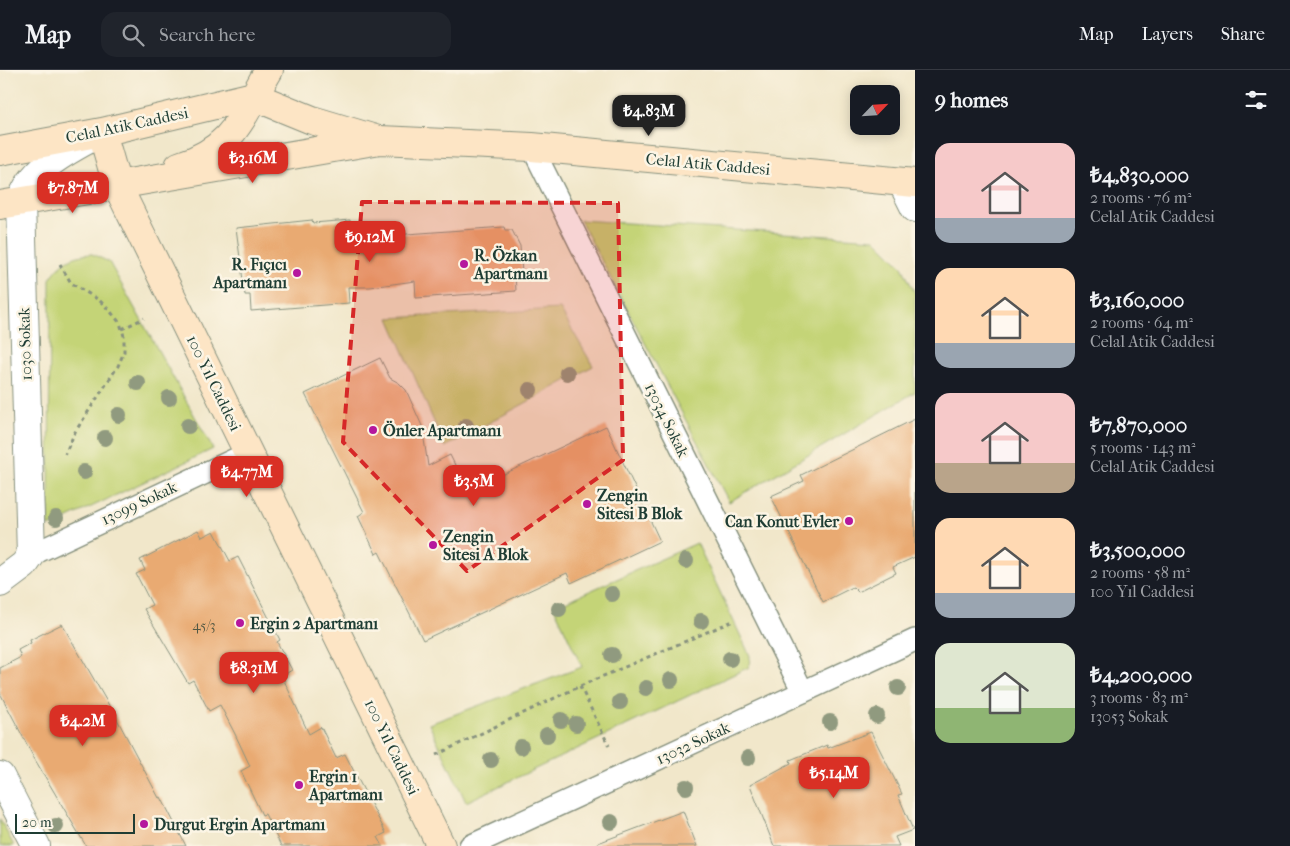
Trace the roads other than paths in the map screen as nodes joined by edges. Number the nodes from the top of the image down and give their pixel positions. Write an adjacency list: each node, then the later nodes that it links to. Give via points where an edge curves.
1 (269, 70): 2 (street)
2 (253, 96): 3 (street, Celal Atik Caddesi); 4 (street, Celal Atik Caddesi, via 312,120); 8 (street, Celal Atik Caddesi, via 241,123 220,145 183,165)
3 (102, 132): 6 (street, Celal Atik Caddesi); 8 (street, 100 Yıl Caddesi); 9 (street, 1030 Sokak, via 65,152 38,174)
4 (380, 140): 5 (street, Celal Atik Caddesi); 8 (street, Celal Atik Caddesi)
5 (532, 147): 7 (street, Celal Atik Caddesi); 15 (lane, 13034 Sokak)
6 (0, 151)
7 (908, 183): 10 (street)
8 (117, 185): 9 (street, Celal Atik Caddesi); 11 (street, 100 Yıl Caddesi)
9 (10, 204): 12 (street, 1030 Sokak)
10 (915, 208)
11 (248, 453): 12 (lane, 13099 Sokak); 18 (street, 100 Yıl Caddesi)
12 (31, 555): 13 (street, via 24,565)
13 (0, 583)
14 (915, 640): 15 (lane, 13032 Sokak)
15 (803, 692): 19 (lane, 13032 Sokak)
16 (0, 776): 17 (street)
17 (36, 846)
18 (441, 846)
19 (470, 846)

